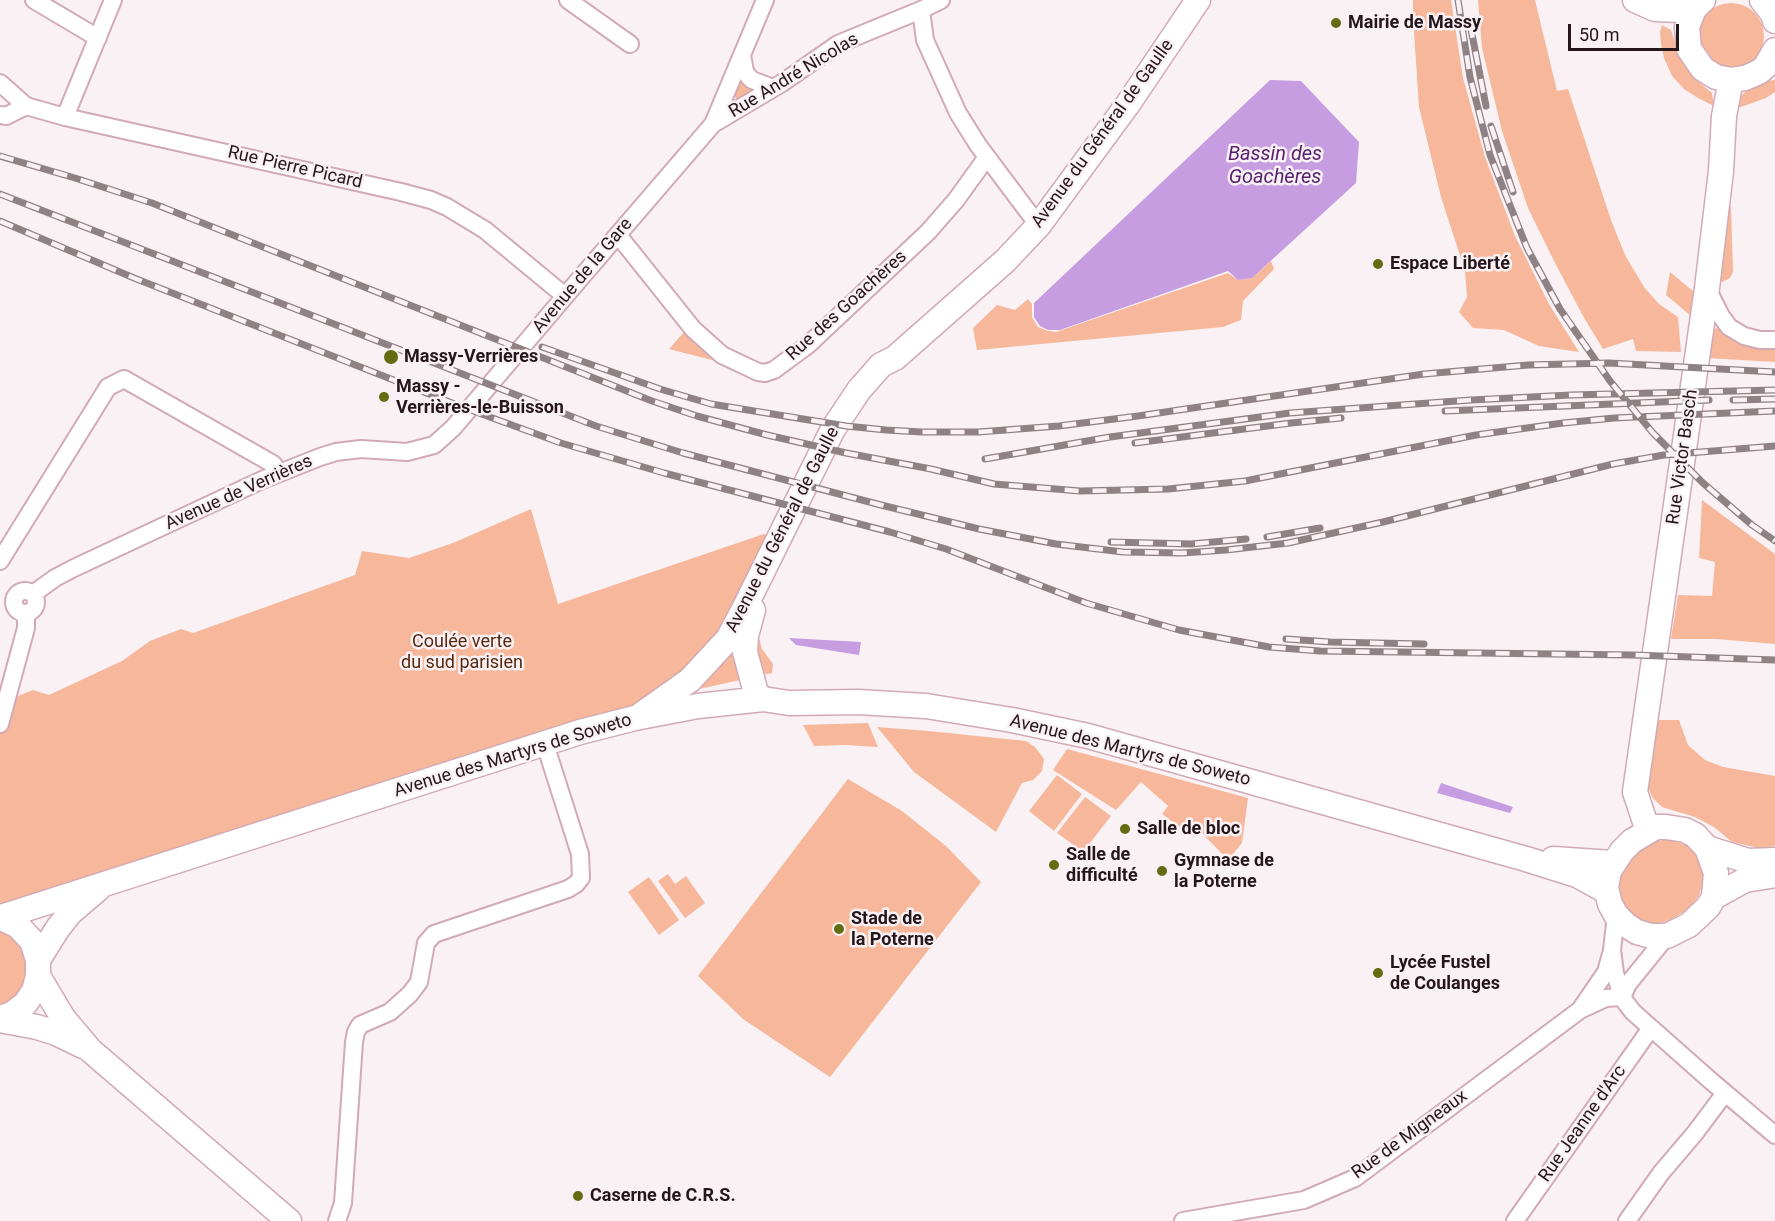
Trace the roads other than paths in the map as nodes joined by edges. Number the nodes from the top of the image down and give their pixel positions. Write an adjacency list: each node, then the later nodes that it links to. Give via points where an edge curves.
1 (33, 0): 12 (street)
2 (112, 0): 12 (street)
3 (568, 0): 13 (street)
4 (765, 0): 15 (street)
5 (941, 0): 10 (street, Rue André Nicolas)
6 (1198, 0): 30 (main road, Avenue du Général de Gaulle, via 1040,225)
7 (1702, 0): 9 (main road, via 1680,10); 14 (main road, via 1687,27)
8 (1762, 0): 11 (main road)
9 (1645, 4): 14 (main road, via 1676,29)
10 (921, 10): 19 (street, Rue André Nicolas, via 838,44); 24 (street, via 925,39 950,97)
11 (1775, 21)
12 (98, 38): 22 (street)
13 (630, 44)
14 (1689, 50): 17 (main road, via 1702,69)
15 (742, 55): 19 (street, via 748,76); 23 (street)
16 (1772, 61): 17 (main road, via 1759,72)
17 (1731, 80): 27 (main road, Rue Victor Basch)
18 (0, 83): 20 (street)
19 (773, 88): 23 (street, Rue André Nicolas)
20 (26, 106): 21 (street); 22 (street, Rue Pierre Picard)
21 (0, 115)
22 (65, 117): 28 (street, Rue Pierre Picard, via 431,200 485,230)
23 (713, 124): 26 (street, Avenue de la Gare)
24 (987, 157): 25 (street); 26 (street, Rue des Goachères, via 928,232 808,345 765,373 722,355 693,328)
25 (1032, 217)
26 (618, 235): 28 (street, Avenue de la Gare)
27 (1707, 288): 29 (street, via 1730,327 1744,336); 41 (main road, Rue Victor Basch, via 1635,792)
28 (565, 296): 31 (street, Avenue de la Gare)
29 (1775, 340)
30 (895, 358): 37 (main road, Avenue du Général de Gaulle, via 843,428 754,608 745,652 756,693); 38 (main road, Avenue du Général de Gaulle, via 881,365 837,422 728,639 690,680)
31 (453, 428): 32 (street, Avenue de Verrières, via 425,449 336,452)
32 (279, 472): 33 (street, via 273,464 124,379 108,387); 34 (street, Avenue de Verrières, via 74,568)
33 (0, 561)
34 (33, 594): 35 (street, via 20,591); 36 (street, via 36,604)
35 (7, 600): 36 (street)
36 (26, 613): 39 (street, via 26,628)
37 (753, 700): 38 (main road, Avenue des Martyrs de Soweto); 43 (main road, Avenue des Martyrs de Soweto, via 926,706 1012,720 1088,736)
38 (635, 718): 40 (main road, Avenue des Martyrs de Soweto)
39 (0, 724)
40 (545, 744): 47 (main road, Avenue des Martyrs de Soweto); 65 (street, via 580,854 581,878 568,889 434,934 426,943 419,981 410,994 390,1012 360,1026 354,1042 343,1203)
41 (1648, 831): 42 (main road, via 1666,826 1685,830); 45 (main road, via 1632,841)
42 (1707, 848): 44 (main road, via 1748,861); 49 (main road, via 1716,873)
43 (1526, 859): 45 (main road, Avenue des Martyrs de Soweto); 48 (main road, Avenue des Martyrs de Soweto, via 1577,875)
44 (1775, 860)
45 (1613, 863): 48 (main road)
46 (1775, 875): 49 (main road, via 1745,880)
47 (105, 883): 51 (main road, Avenue des Martyrs de Soweto); 54 (main road, Avenue des Martyrs de Soweto, via 58,928)
48 (1606, 891): 50 (main road)
49 (1714, 897): 52 (main road, via 1689,925)
50 (1616, 915): 52 (main road, via 1637,932); 53 (street)
51 (0, 917): 54 (main road, via 18,926 32,941)
52 (1667, 936): 55 (street)
53 (1612, 950): 56 (street); 57 (street, Rue de Migneaux, via 1606,972)
54 (38, 968): 58 (main road, Avenue des Martyrs de Soweto, via 34,991 25,1004); 60 (main road, via 63,1018)
55 (1639, 969): 56 (street); 59 (street, via 1636,991)
56 (1622, 997): 57 (street, Rue de Migneaux, via 1606,998); 59 (street)
57 (1580, 1010): 63 (street, Rue de Migneaux, via 1355,1178 1304,1200)
58 (0, 1019): 60 (main road, via 46,1030)
59 (1651, 1028): 61 (street); 67 (street, Rue Jeanne d'Arc)
60 (90, 1050): 64 (main road)
61 (1725, 1093): 62 (street); 68 (street)
62 (1775, 1135)
63 (1228, 1217): 66 (street, Rue de Migneaux)
64 (289, 1221)
65 (337, 1221)
66 (1183, 1221)
67 (1515, 1221)
68 (1627, 1221)

